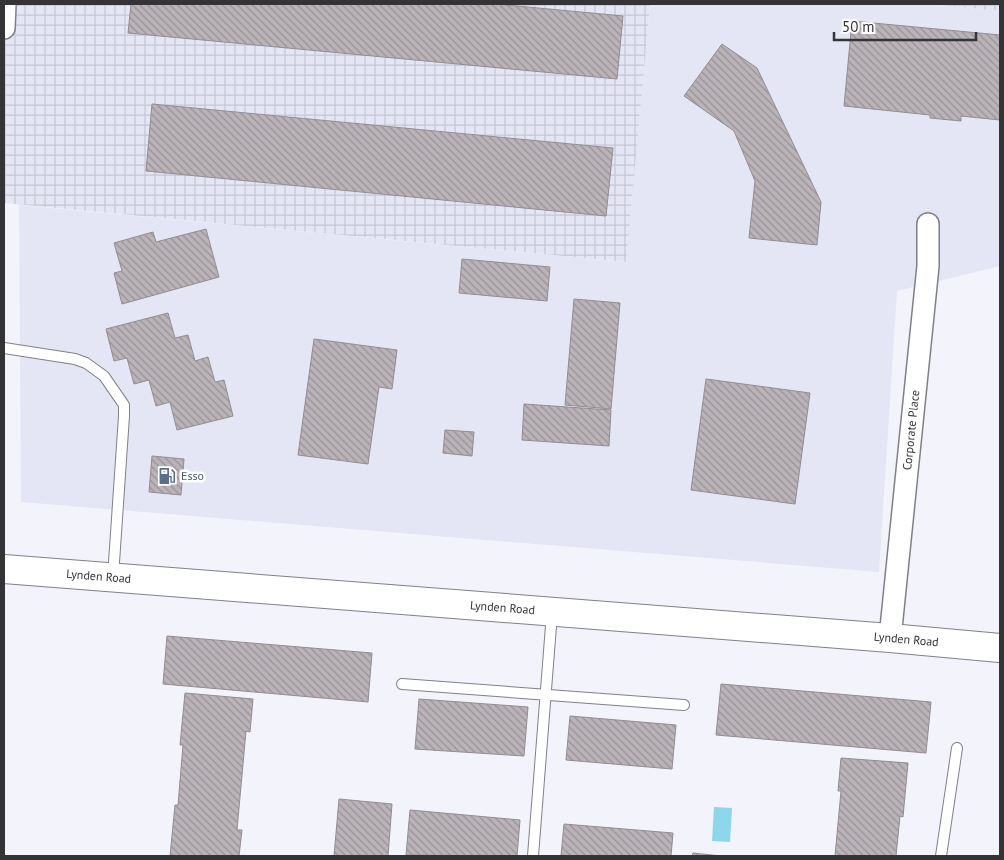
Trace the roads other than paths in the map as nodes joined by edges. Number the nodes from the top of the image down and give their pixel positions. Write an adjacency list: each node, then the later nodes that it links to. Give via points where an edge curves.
1 (5, 4): 2 (street)
2 (4, 28)
3 (928, 224): 8 (street, Corporate Place, via 928,260)
4 (4, 348): 6 (lane, via 86,362 104,376 124,405)
5 (4, 569): 6 (main road, Lynden Road)
6 (113, 577): 7 (main road, Lynden Road)
7 (552, 611): 8 (main road, Lynden Road); 11 (lane)
8 (890, 638): 9 (main road, Lynden Road)
9 (1000, 648)
10 (402, 684): 11 (lane)
11 (546, 694): 12 (lane); 14 (lane)
12 (684, 705)
13 (956, 748): 15 (lane)
14 (533, 856)
15 (941, 856)

